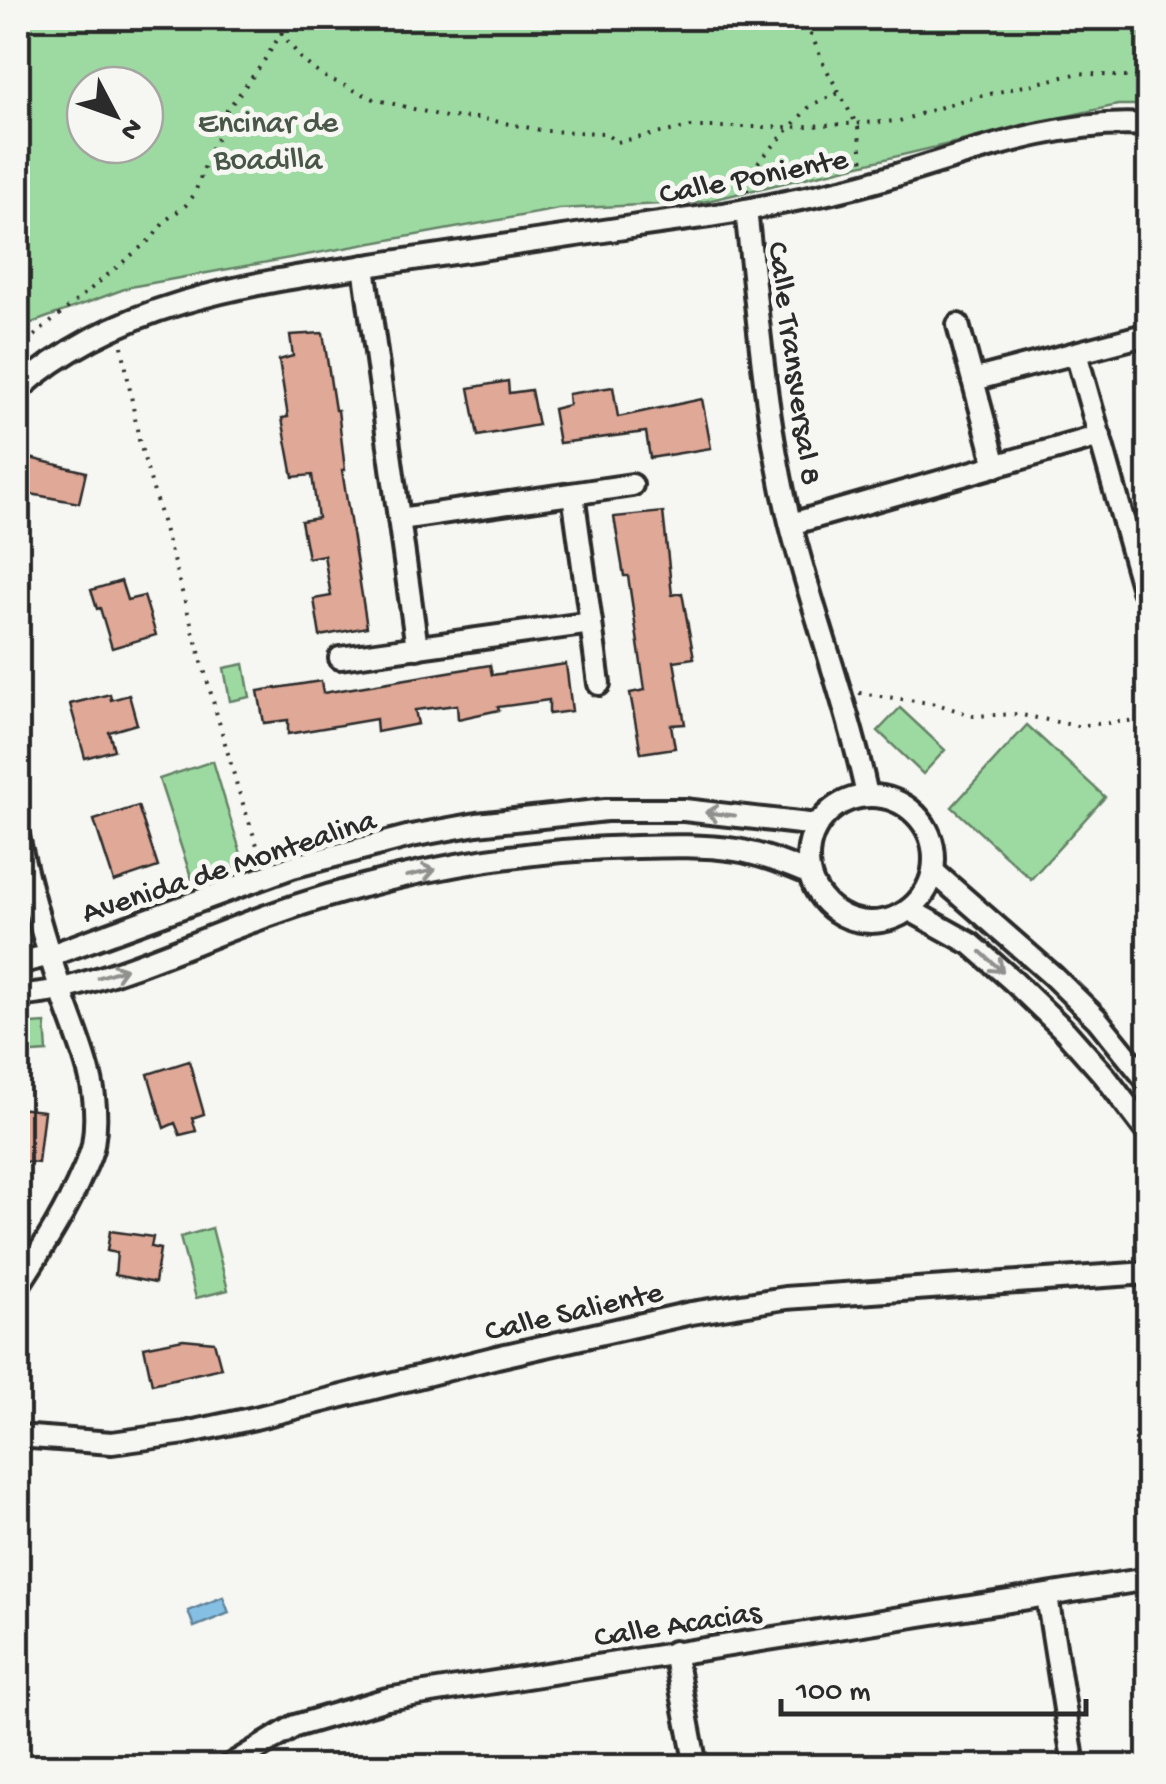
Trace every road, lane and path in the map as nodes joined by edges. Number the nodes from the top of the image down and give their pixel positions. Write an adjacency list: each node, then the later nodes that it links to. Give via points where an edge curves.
1 (291, 18): 3 (path)
2 (796, 18): 5 (path)
3 (281, 32): 8 (path, via 321,75 374,100 446,117 604,133 617,142 690,127); 16 (path, via 226,110 185,206 28,341 28,364)
4 (1148, 78): 6 (path, via 1080,73 899,121)
5 (840, 92): 6 (path); 8 (path, via 810,105)
6 (856, 124): 8 (path); 9 (path)
7 (1148, 125): 9 (street, Calle Poniente, via 1052,132)
8 (792, 127): 10 (path, via 752,170)
9 (866, 184): 10 (street, Calle Poniente)
10 (746, 210): 11 (street, Calle Poniente); 24 (street, Calle Transversal 8)
11 (364, 266): 13 (street, Calle Poniente, via 260,284); 23 (street)
12 (958, 325): 17 (street)
13 (118, 326): 16 (street, Calle Poniente); 37 (path, via 139,440)
14 (1148, 334): 15 (street)
15 (1076, 353): 17 (street); 19 (street)
16 (37, 372): 18 (street, Calle Poniente)
17 (973, 380): 20 (street)
18 (18, 390)
19 (1100, 436): 20 (street, Calle Transversal 8); 25 (street)
20 (996, 466): 24 (street, Calle Transversal 8)
21 (632, 486): 22 (street)
22 (572, 494): 23 (street); 26 (street)
23 (400, 519): 27 (street)
24 (790, 524): 30 (street, Calle Transversal 8)
25 (1143, 590)
26 (591, 622): 27 (street); 29 (street)
27 (418, 648): 28 (street)
28 (340, 658)
29 (599, 684)
30 (840, 690): 31 (path, via 974,716 1017,714 1078,726); 32 (street, Calle Transversal 8)
31 (1148, 719)
32 (867, 795): 33 (street, via 830,810); 35 (street, via 896,800 920,817 933,843)
33 (817, 825): 36 (street); 37 (street, Avenida de Montealina, one-way to 37, via 684,810 541,815 410,836)
34 (18, 836): 39 (street)
35 (934, 872): 38 (street); 43 (street, via 1097,1018)
36 (808, 873): 38 (street, via 818,896 837,914 861,923 886,922); 41 (street, Avenida de Montealina, one-way to 36, via 374,882 476,861 668,846 736,850)
37 (267, 876): 39 (street, Avenida de Montealina)
38 (910, 910): 44 (street, one-way to 44, via 971,944 1066,1031)
39 (50, 955): 40 (street, Avenida de Montealina); 41 (street)
40 (18, 963)
41 (61, 990): 42 (street, Avenida de Montealina); 46 (street, via 92,1076 92,1150 74,1194)
42 (18, 996)
43 (1148, 1082)
44 (1148, 1133)
45 (1148, 1273): 47 (street, Calle Saliente, via 785,1298 613,1330 185,1433 112,1444)
46 (18, 1286)
47 (18, 1436)
48 (1148, 1578): 49 (street, Calle Acacias)
49 (1048, 1596): 50 (street, Calle Acacias); 53 (street)
50 (674, 1652): 51 (street, Calle Acacias, via 387,1699 295,1726); 52 (street)
51 (229, 1766)
52 (696, 1766)
53 (1074, 1766)

